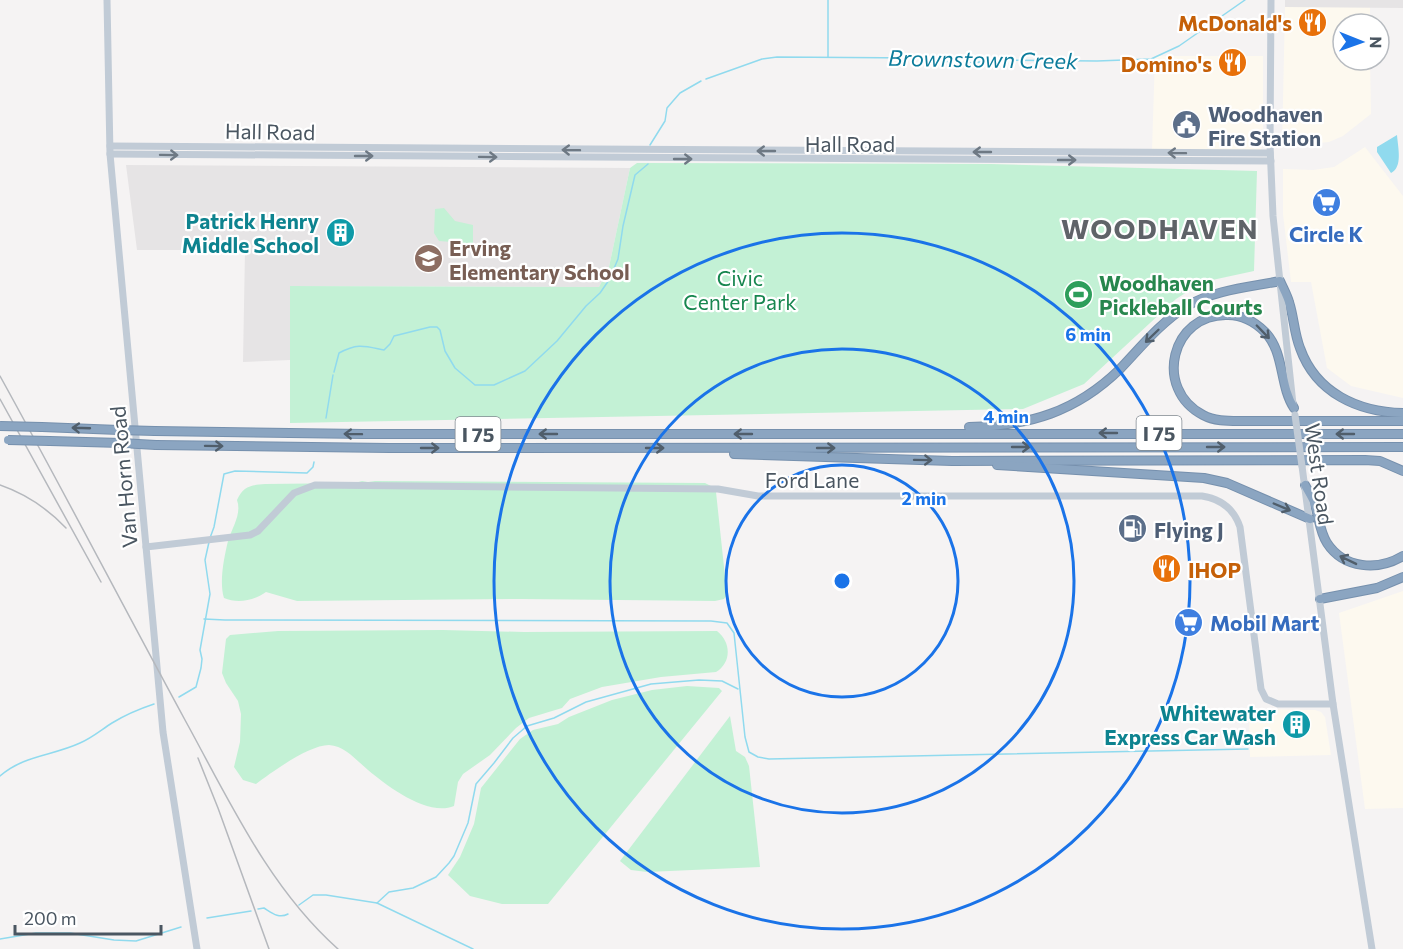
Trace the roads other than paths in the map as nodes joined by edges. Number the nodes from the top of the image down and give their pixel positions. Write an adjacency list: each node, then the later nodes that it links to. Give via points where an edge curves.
1 (107, 0): 3 (street, Van Horn Road)
2 (1271, 0): 4 (street, West Road)
3 (110, 150): 4 (street, Hall Road); 19 (street, Van Horn Road)
4 (1270, 157): 5 (street, West Road)
5 (1280, 280): 6 (street, West Road); 7 (highway, via 1302,353 1322,384 1356,406); 10 (highway, one-way to 10, via 1187,306 1102,384 1062,410 1024,423)
6 (1294, 412): 8 (highway, one-way to 6, via 1239,422 1203,416 1186,402 1176,386 1174,360 1182,339 1197,324 1216,316 1240,317 1257,325 1275,348); 17 (street, West Road, bridge)
7 (1403, 413)
8 (1403, 421)
9 (0, 426): 10 (highway, I 75, one-way to 9, bridge, via 350,434)
10 (916, 432): 11 (highway, I 75, one-way to 10)
11 (1403, 434)
12 (4, 440): 14 (highway, I 75, one-way to 14, bridge, via 389,448)
13 (1403, 447): 14 (highway, I 75, one-way to 13)
14 (705, 448): 15 (highway, one-way to 15, via 732,453)
15 (952, 460): 16 (highway, via 1365,460 1380,461); 18 (highway, one-way to 18, via 963,464 1204,478 1227,483)
16 (1403, 471)
17 (1305, 485): 18 (street, West Road); 20 (highway, one-way to 17, via 1382,565 1362,566 1335,553 1323,534 1315,503)
18 (1310, 519): 22 (street, West Road)
19 (146, 547): 23 (street, Ford Lane, via 250,535 294,493 315,485 718,489 758,496 1202,496 1220,501 1238,519 1261,689 1266,699 1278,704); 24 (street, Van Horn Road, via 164,741)
20 (1403, 556)
21 (1403, 577): 22 (highway, via 1377,588)
22 (1320, 599): 23 (street, West Road)
23 (1333, 704): 25 (street, West Road)
24 (197, 949)
25 (1372, 949)

